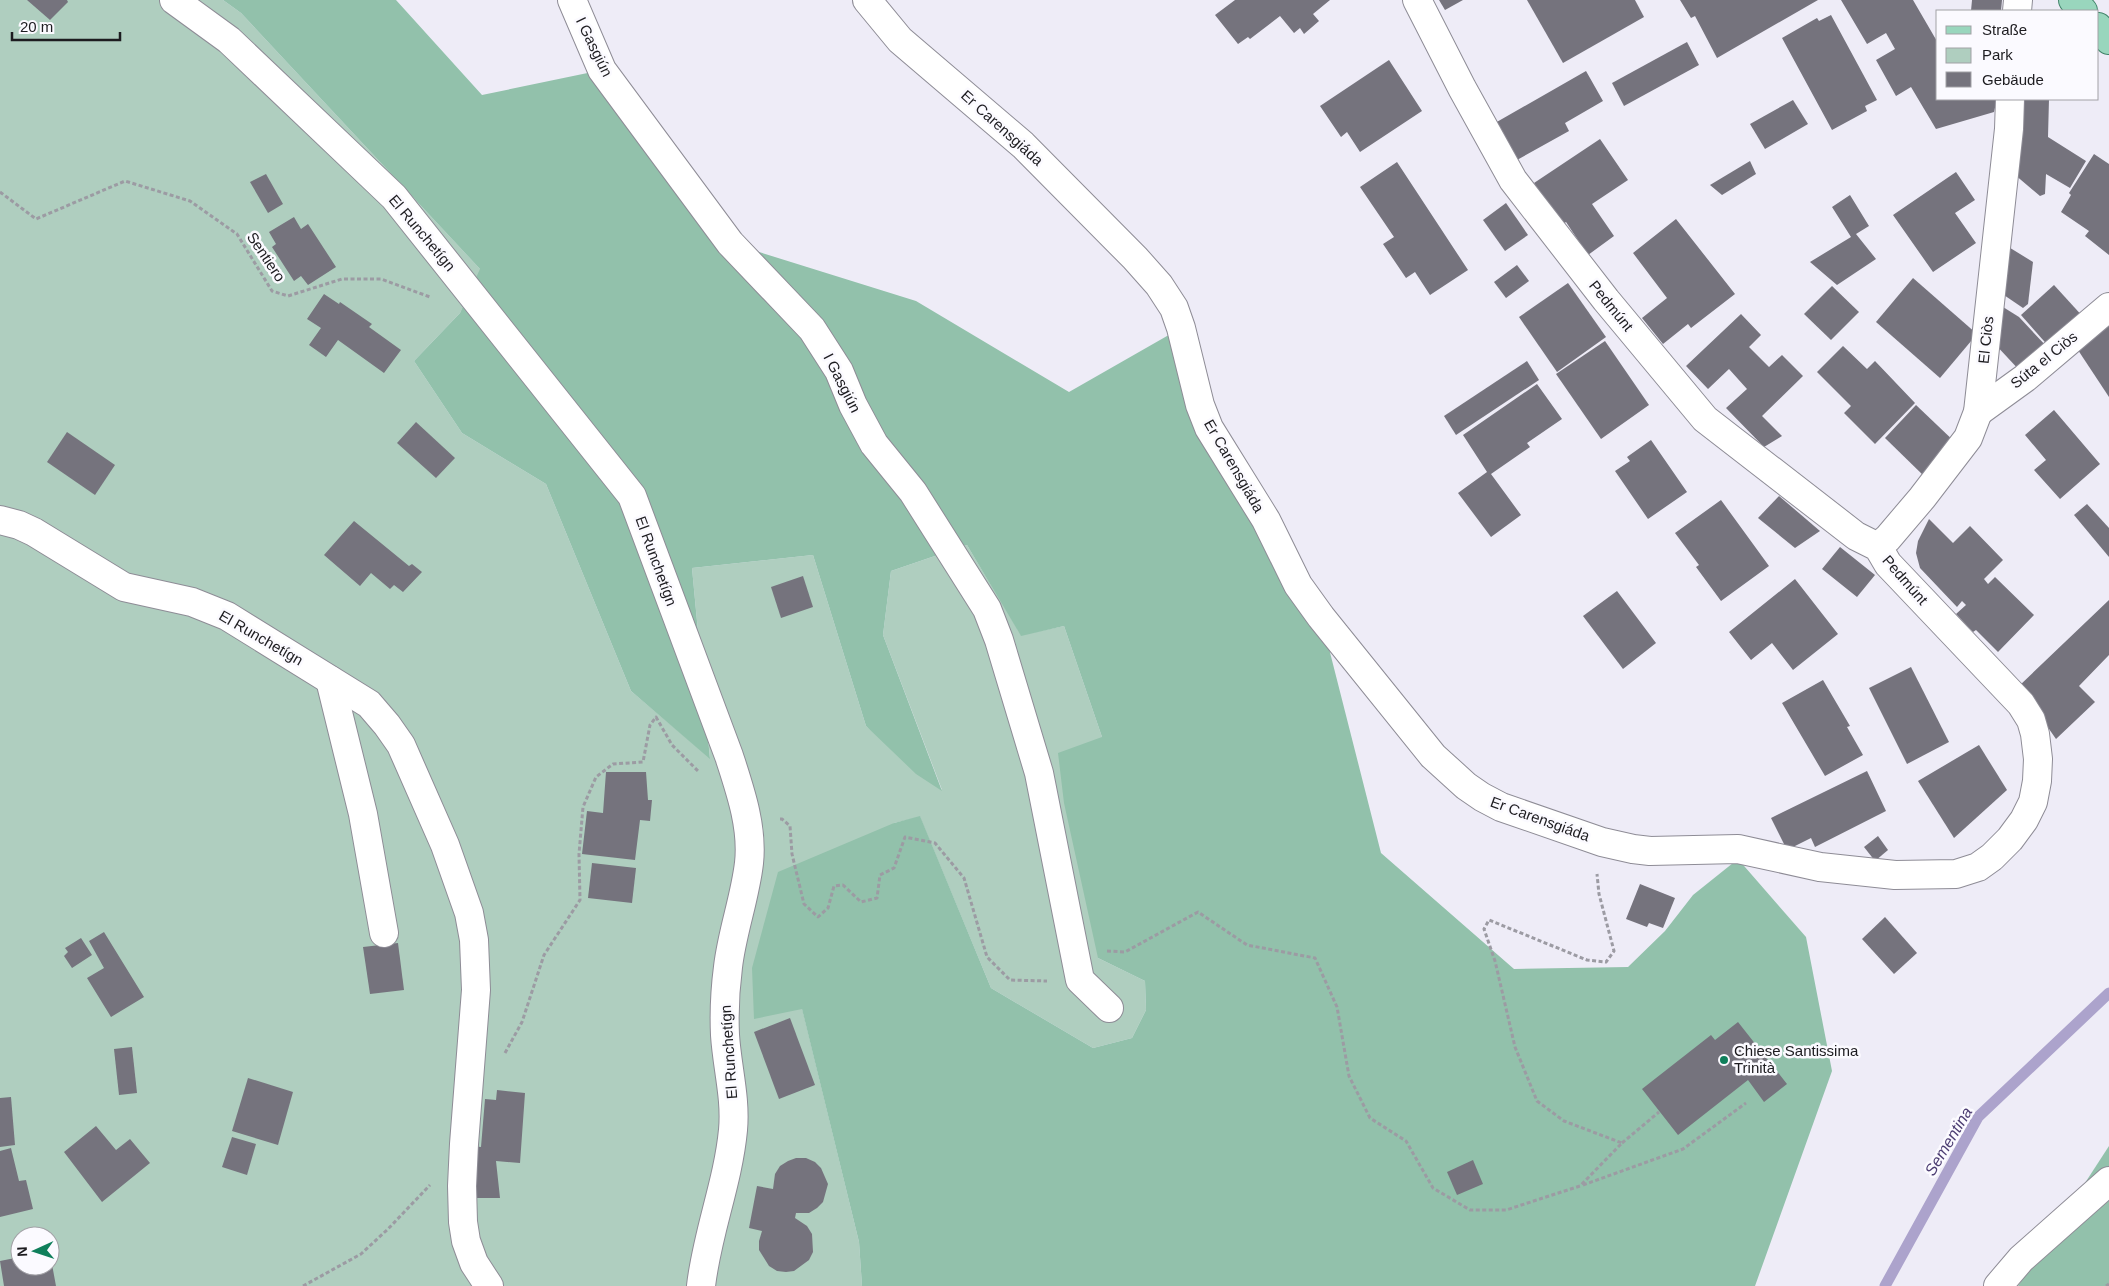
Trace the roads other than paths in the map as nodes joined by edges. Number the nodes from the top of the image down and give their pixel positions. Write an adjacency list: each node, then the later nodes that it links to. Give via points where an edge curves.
1 (174, 0): 20 (street, El Runchetígn, via 229,40 394,197 632,496 741,791 748,831 749,861 728,966 725,1003 733,1128 730,1156)
2 (572, 0): 17 (street, I Gasgiún, via 602,70 730,243 812,329 839,371 853,406 874,444 913,492 987,609 1039,773 1080,980)
3 (867, 0): 15 (street, Er Carensgiáda, via 900,40 1023,145 1159,285 1179,322 1209,428 1266,520 1298,584 1434,756 1466,786 1501,807)
4 (1417, 0): 13 (street, Pedmúnt, via 1513,180 1606,300 1699,412 1856,536)
5 (2073, 0): 6 (main road)
6 (2082, 10)
7 (2099, 29): 8 (main road)
8 (2109, 40)
9 (2010, 100): 11 (street, El Ciòs)
10 (2109, 307): 11 (street, Súta el Ciòs)
11 (1978, 412): 13 (street, El Ciòs, via 1968,438 1922,498)
12 (0, 520): 14 (street, El Runchetígn, via 34,532 124,588 192,602 227,616)
13 (1878, 547): 15 (street, Pedmúnt, via 1888,564 2021,704 2031,720 2037,750 2037,781 2033,802 2010,839 1978,867 1956,874 1929,876 1820,867 1738,849 1650,851)
14 (330, 680): 16 (street, via 363,814); 19 (street, El Runchetígn, via 369,704 401,745 445,844 469,913 474,940 476,990 462,1186 466,1242 474,1263)
15 (1602, 842)
16 (384, 933)
17 (1109, 1008)
18 (2109, 1181): 21 (street, via 2021,1259)
19 (489, 1286)
20 (701, 1286)
21 (1998, 1286)

